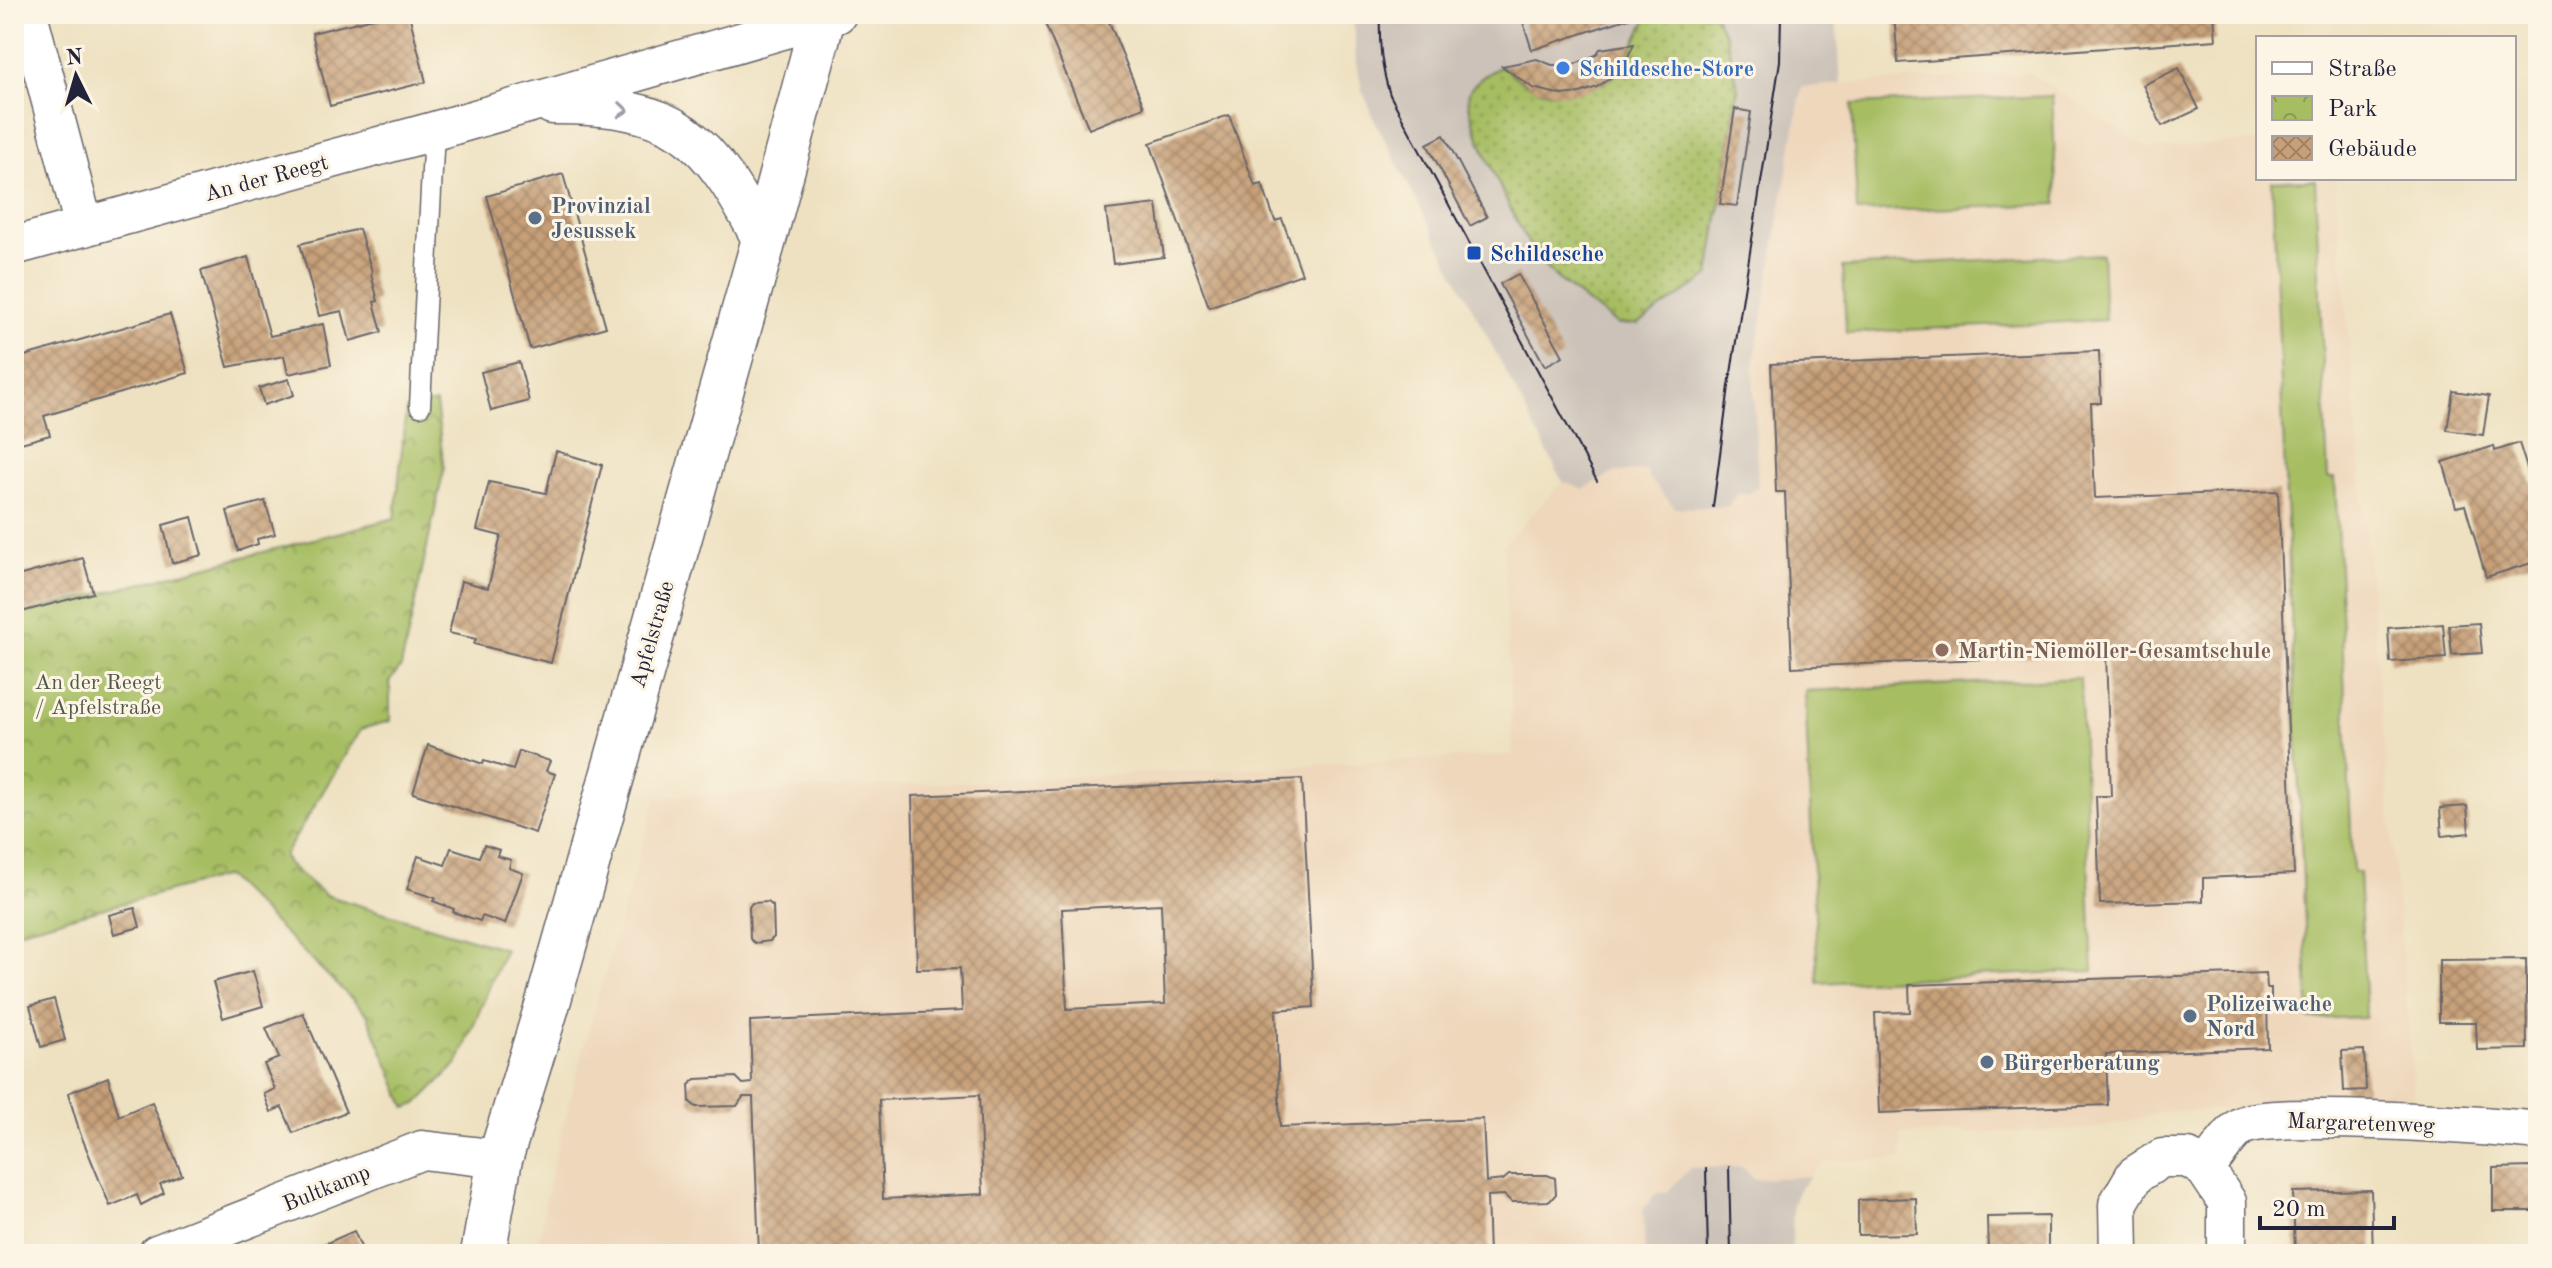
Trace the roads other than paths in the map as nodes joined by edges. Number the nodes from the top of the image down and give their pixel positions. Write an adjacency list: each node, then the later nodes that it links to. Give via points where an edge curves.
1 (28, 14): 5 (street)
2 (828, 16): 3 (street, An der Reegt); 6 (street, Apfelstraße)
3 (517, 105): 4 (street, An der Reegt); 6 (street, An der Reegt, one-way to 6, via 636,111 670,123 697,141 736,191)
4 (434, 131): 5 (street, An der Reegt); 8 (lane)
5 (84, 227): 7 (street, An der Reegt)
6 (763, 243): 10 (street, Apfelstraße)
7 (14, 246)
8 (420, 406)
9 (2538, 1131): 11 (street, Margaretenweg, via 2271,1119 2242,1125)
10 (500, 1159): 12 (street, Bultkamp, via 422,1150); 13 (street, Apfelstraße)
11 (2205, 1169): 14 (street, via 2188,1158 2162,1158 2135,1175 2118,1204); 15 (street, via 2227,1202)
12 (157, 1254)
13 (483, 1254)
14 (2119, 1254)
15 (2227, 1254)

